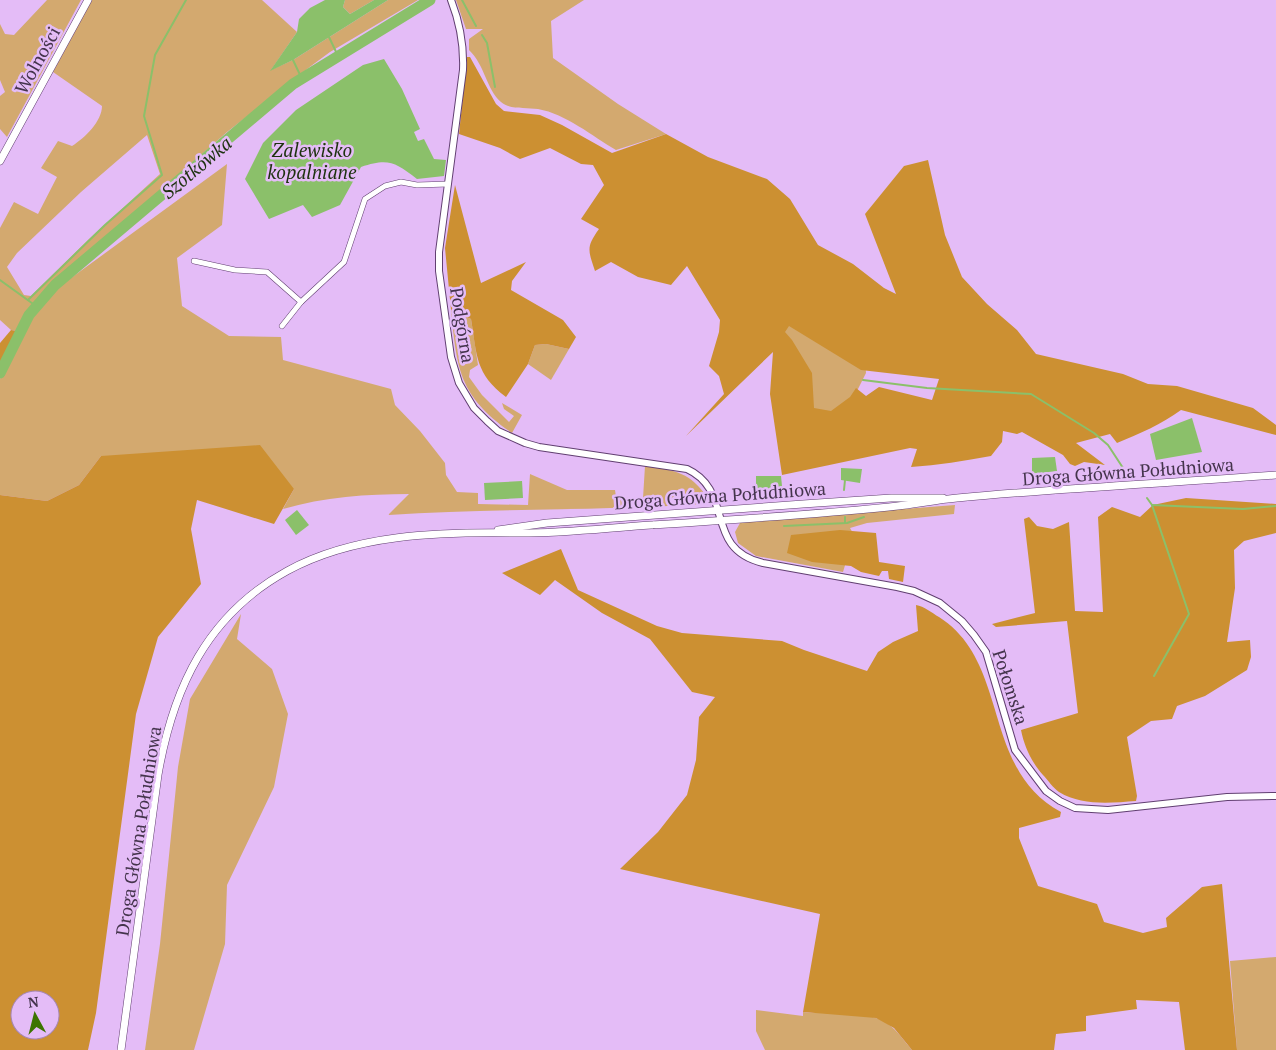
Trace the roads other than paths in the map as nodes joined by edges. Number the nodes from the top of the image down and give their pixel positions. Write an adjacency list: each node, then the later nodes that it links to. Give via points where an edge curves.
1 (88, 0): 3 (main road, Wolności)
2 (452, 1): 4 (street, Podgórna, via 464,60)
3 (0, 161)
4 (448, 184): 6 (street, via 401,182 385,186 365,199 344,262); 8 (street, Podgórna, via 439,271 454,370 474,408 498,431 532,445)
5 (194, 261): 6 (street, via 235,270 267,272)
6 (301, 302): 7 (street)
7 (282, 326)
8 (639, 461): 11 (street, Połomska, via 681,467 698,475 708,486)
9 (1276, 475): 10 (main road, Droga Główna Południowa)
10 (953, 498): 11 (main road, Droga Główna Południowa, via 891,498); 12 (main road, Droga Główna Południowa, via 886,508)
11 (717, 510): 12 (street, Połomska); 13 (main road, Droga Główna Południowa, via 547,523)
12 (722, 520): 13 (main road, Droga Główna Południowa, via 546,532); 14 (street, Połomska, via 730,544 746,558 914,591 940,603 962,621 986,652 1015,750 1046,790 1060,801 1075,808 1108,810 1227,797)
13 (490, 532): 15 (main road, Droga Główna Południowa, via 384,540 324,554 284,572 262,587 230,614 210,638 183,684 163,747)
14 (1276, 796)
15 (121, 1050)

